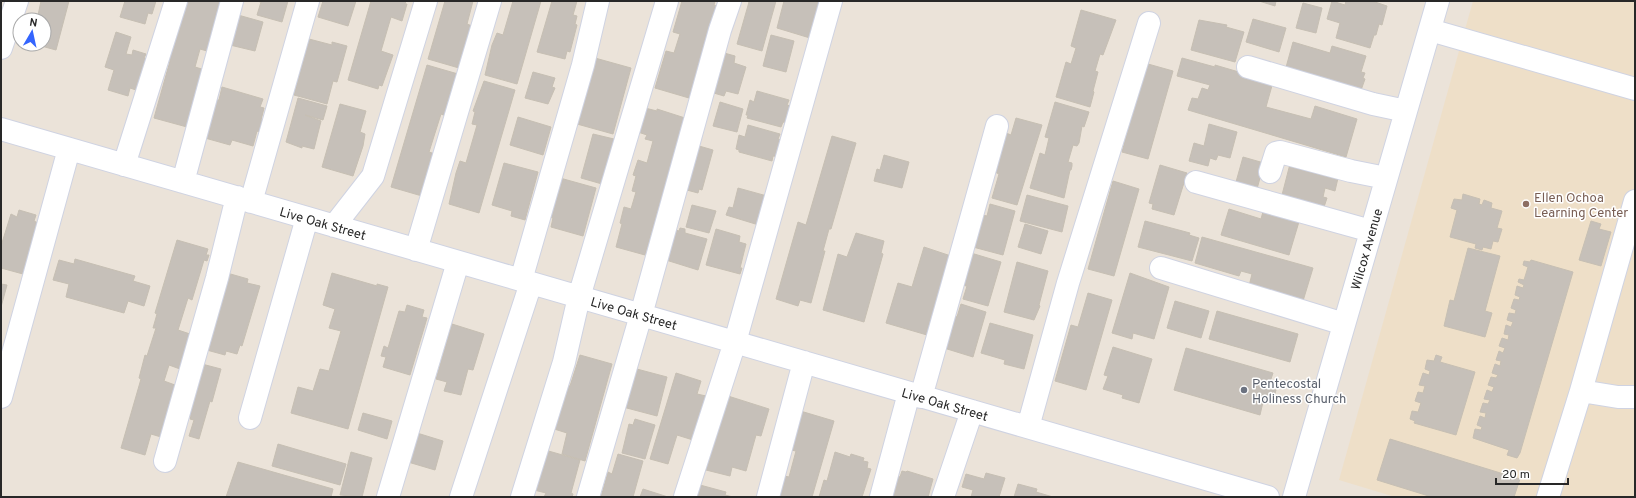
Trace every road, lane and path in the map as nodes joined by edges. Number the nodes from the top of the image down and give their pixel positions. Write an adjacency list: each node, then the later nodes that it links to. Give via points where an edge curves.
1 (17, 1): 14 (street)
2 (176, 1): 21 (street)
3 (232, 1): 24 (street)
4 (308, 1): 26 (street)
5 (426, 1): 29 (street, via 373,176)
6 (490, 1): 31 (street)
7 (598, 1): 34 (street)
8 (667, 1): 35 (street)
9 (730, 1): 36 (street)
10 (831, 1): 38 (street)
11 (1438, 1): 13 (street, Wilcox Avenue)
12 (1149, 23): 46 (street, via 1068,282)
13 (1430, 30): 16 (street); 17 (street, Wilcox Avenue)
14 (1, 48)
15 (1248, 67): 17 (street, via 1372,104)
16 (1635, 89)
17 (1406, 111): 23 (street, Wilcox Avenue)
18 (997, 126): 41 (street)
19 (1, 129): 20 (street, Live Oak Street)
20 (69, 149): 21 (street, Live Oak Street); 42 (street)
21 (124, 165): 24 (street, Live Oak Street)
22 (1270, 172): 23 (street, via 1276,153 1280,152)
23 (1386, 178): 30 (street, Wilcox Avenue)
24 (183, 182): 26 (street, Live Oak Street)
25 (1196, 182): 30 (street)
26 (244, 200): 28 (street, Live Oak Street); 47 (street, via 217,278)
27 (1635, 201): 40 (street)
28 (306, 218): 29 (street, Live Oak Street); 45 (street)
29 (334, 226): 31 (street, Live Oak Street)
30 (1371, 231): 37 (street, Wilcox Avenue)
31 (416, 250): 32 (street, Live Oak Street)
32 (458, 262): 34 (street, Live Oak Street); 48 (street)
33 (1161, 268): 37 (street)
34 (526, 281): 35 (street, Live Oak Street); 49 (street)
35 (579, 297): 36 (street, Live Oak Street); 50 (street, via 564,362)
36 (641, 315): 38 (street, Live Oak Street); 51 (street)
37 (1344, 324): 57 (street, Wilcox Avenue)
38 (735, 342): 39 (street, Live Oak Street); 52 (street)
39 (804, 362): 41 (street, Live Oak Street); 53 (street)
40 (1581, 391): 43 (street); 58 (street)
41 (915, 395): 44 (street, Live Oak Street); 54 (street)
42 (1, 397)
43 (1635, 397)
44 (972, 411): 46 (street, Live Oak Street); 55 (street)
45 (250, 418)
46 (1028, 428): 56 (street, Live Oak Street)
47 (165, 461)
48 (388, 497)
49 (461, 497)
50 (522, 497)
51 (588, 497)
52 (685, 497)
53 (768, 497)
54 (881, 497)
55 (944, 497)
56 (1268, 497)
57 (1294, 497)
58 (1548, 497)

